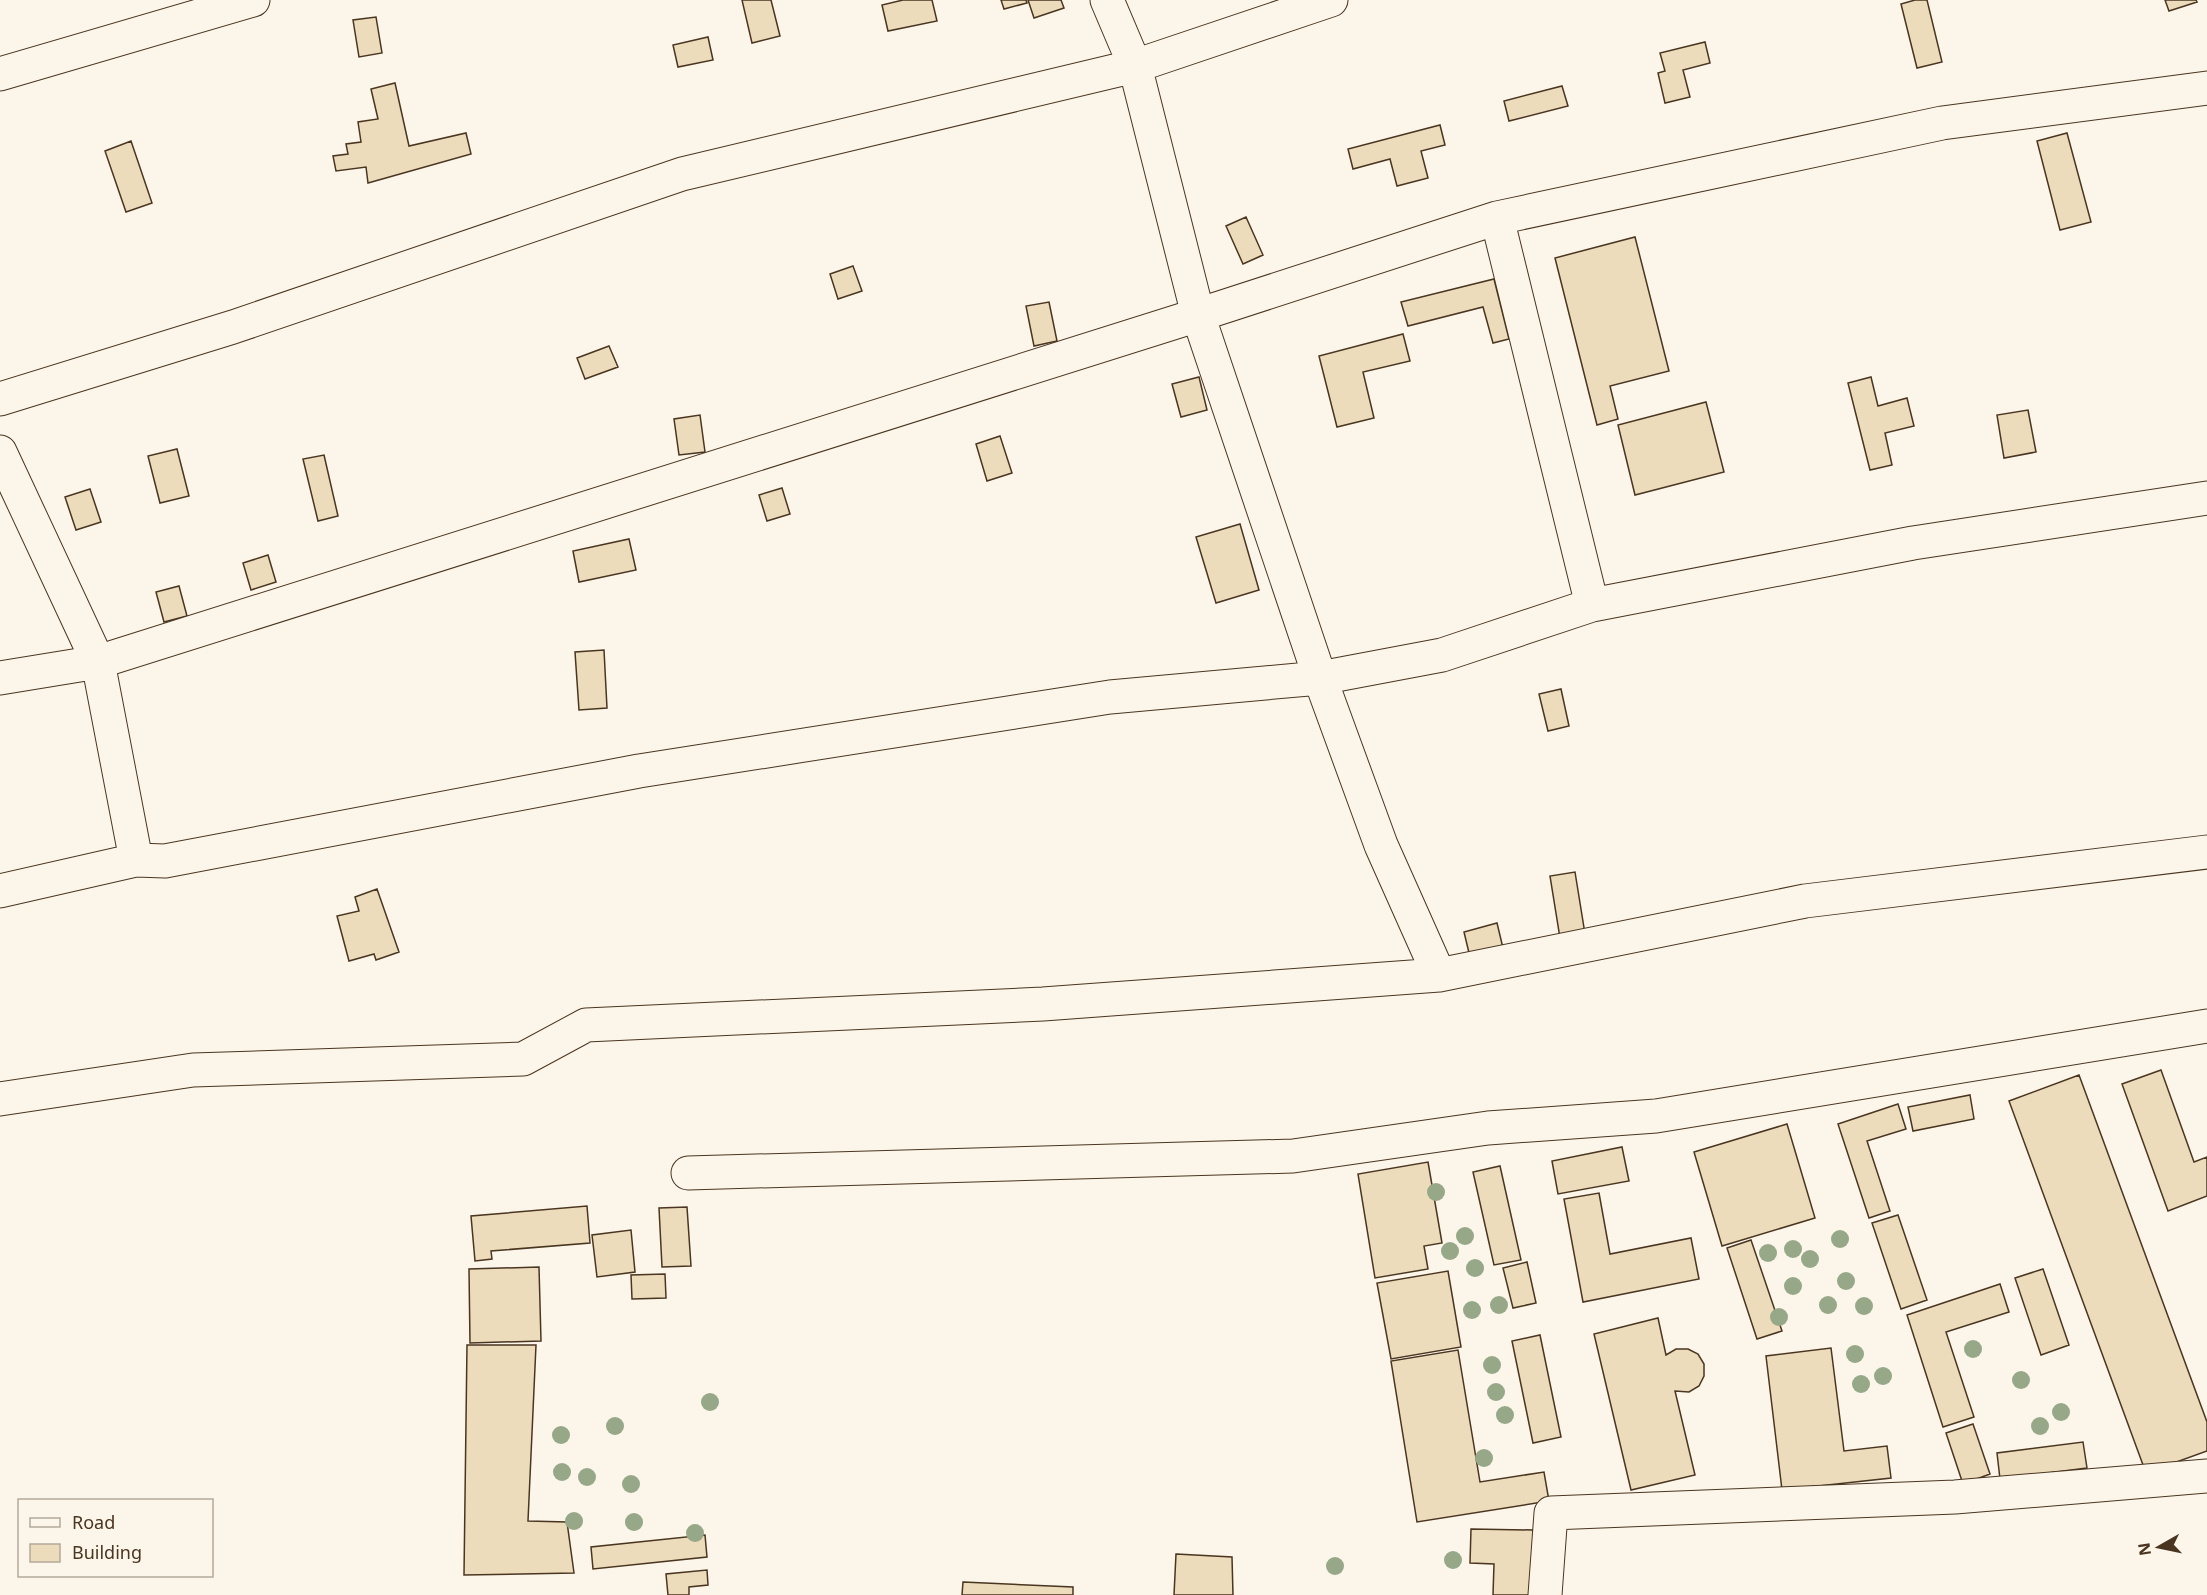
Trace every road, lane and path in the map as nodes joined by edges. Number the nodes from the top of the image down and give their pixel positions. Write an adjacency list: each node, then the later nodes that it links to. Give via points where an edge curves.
1 (253, 0): 5 (street)
2 (1107, 0): 4 (street)
3 (1331, 0): 4 (street)
4 (1135, 66): 8 (street); 9 (street, via 682,174 233,327)
5 (0, 74)
6 (2207, 88): 7 (street, via 1942,123)
7 (1497, 218): 8 (street); 12 (street)
8 (1198, 315): 13 (street); 15 (street)
9 (0, 399)
10 (0, 452): 13 (street)
11 (2207, 498): 12 (street, via 1913,543)
12 (1592, 605): 15 (street, via 1442,656)
13 (98, 663): 14 (street); 17 (street)
14 (0, 678)
15 (1320, 678): 17 (street, via 1110,697 639,771 165,861); 19 (street, via 1381,845)
16 (2207, 852): 19 (street, via 1805,901)
17 (136, 860): 18 (street)
18 (0, 891)
19 (1439, 975): 21 (street, via 1043,1004 586,1025 523,1059 193,1070)
20 (2207, 1026): 22 (street, via 1656,1116 1488,1128 1293,1156)
21 (0, 1099)
22 (688, 1173)
23 (2207, 1476): 24 (street, via 1955,1497 1551,1513)
24 (1545, 1595)

